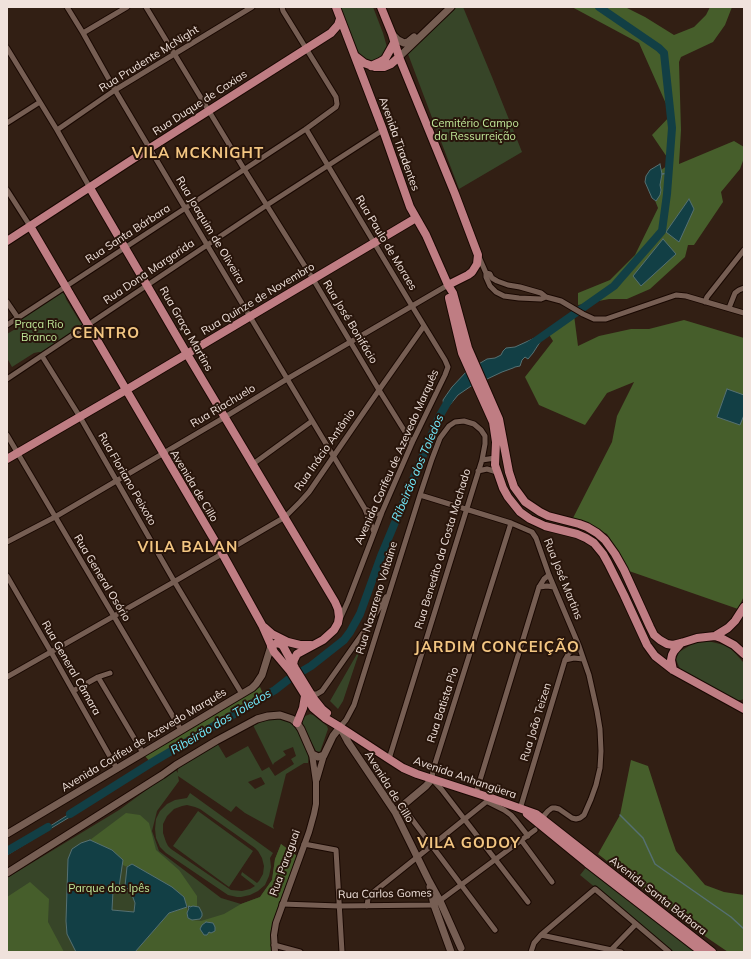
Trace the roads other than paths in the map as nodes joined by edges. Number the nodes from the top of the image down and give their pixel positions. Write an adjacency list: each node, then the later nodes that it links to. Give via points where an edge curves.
1 (67, 7): 11 (street, Rua Joaquim de Oliveira)
2 (127, 7): 11 (street)
3 (146, 7): 16 (street, Rua José Bonifácio)
4 (252, 7): 16 (street, Rua Prudente McNight)
5 (282, 7): 15 (street)
6 (336, 7): 10 (main road, Avenida Tiradentes)
7 (381, 7): 12 (main road)
8 (444, 7): 12 (main road, via 410,41 401,42)
9 (450, 7): 18 (main road)
10 (340, 19): 15 (main road, Rua Duque de Caxias, via 331,33); 17 (main road, Avenida Tiradentes)
11 (83, 33): 20 (street, Rua Joaquim de Oliveira)
12 (392, 34): 13 (main road)
13 (394, 43): 18 (main road); 19 (main road, via 385,59)
14 (7, 48): 21 (street, Rua Graça Martins)
15 (306, 48): 22 (main road, Rua Duque de Caxias); 24 (street, Rua Santa Bárbara, via 336,97 337,104 333,110)
16 (175, 54): 20 (street, Rua Prudente McNight); 22 (street, Rua José Bonifácio)
17 (354, 55): 19 (main road); 26 (main road, Avenida Tiradentes)
18 (399, 57): 19 (main road, via 384,67); 41 (main road)
19 (371, 66)
20 (115, 90): 25 (street, Rua Prudente McNight); 27 (street, Rua Joaquim de Oliveira)
21 (40, 102): 23 (street); 25 (street, Rua Graça Martins)
22 (209, 110): 27 (main road, Rua Duque de Caxias); 29 (street, Rua José Bonifácio)
23 (7, 123)
24 (306, 129): 28 (street, Rua Paulo de Moraes); 29 (street, Rua Santa Bárbara)
25 (57, 130): 30 (street, Rua Graça Martins)
26 (383, 130): 28 (street, Rua Dona Margarida); 34 (main road, Avenida Tiradentes, via 410,208)
27 (150, 148): 30 (main road, Rua Duque de Caxias); 33 (street, Rua Joaquim de Oliveira)
28 (328, 165): 32 (street, Rua Dona Margarida); 37 (street, Rua Paulo de Moraes)
29 (244, 169): 32 (street, Rua José Bonifácio); 33 (street, Rua Santa Bárbara)
30 (90, 188): 35 (main road, Rua Duque de Caxias); 39 (main road, Rua Graça Martins)
31 (7, 190): 35 (street)
32 (267, 205): 38 (street, Rua Dona Margarida); 43 (street, Rua José Bonifácio)
33 (185, 208): 38 (street, Rua Joaquim de Oliveira); 39 (street, Rua Santa Bárbara)
34 (416, 218): 37 (main road, Rua Quinze de Novembro); 45 (main road, Avenida Tiradentes)
35 (30, 226): 36 (main road, Rua Duque de Caxias); 46 (main road, Avenida de Cillo)
36 (7, 241)
37 (375, 244): 43 (main road, Rua Quinze de Novembro); 53 (street, Rua Paulo de Moraes)
38 (207, 246): 44 (street, Rua Dona Margarida); 56 (street, Rua Joaquim de Oliveira)
39 (125, 248): 44 (main road, Rua Graça Martins); 46 (street, Rua Santa Bárbara)
40 (744, 250): 52 (street)
41 (478, 255): 42 (street); 45 (main road, via 477,264 472,272)
42 (486, 273): 47 (street, via 497,281); 50 (street, via 490,286 496,292)
43 (313, 279): 56 (main road, Rua Quinze de Novembro); 61 (street, Rua José Bonifácio)
44 (147, 285): 59 (street, Rua Dona Margarida); 62 (main road, Rua Graça Martins)
45 (448, 285): 53 (street, Rua Riachuelo); 69 (main road, Avenida Tiradentes, via 459,342)
46 (65, 286): 57 (street, Rua Santa Bárbara); 59 (main road, Avenida de Cillo)
47 (520, 287): 49 (street); 50 (street, via 516,293)
48 (744, 288): 54 (street, via 735,293)
49 (546, 297): 50 (street); 52 (street, via 561,301 594,319 606,319 676,296 686,296)
50 (519, 298)
51 (7, 302): 57 (street)
52 (705, 302): 54 (street)
53 (412, 306): 60 (street, Rua Paulo de Moraes); 61 (street, Rua Riachuelo)
54 (729, 308): 55 (street)
55 (744, 313)
56 (250, 317): 62 (main road, Rua Quinze de Novembro); 66 (street, Rua Joaquim de Oliveira)
57 (18, 318): 58 (street, Rua Santa Bárbara)
58 (7, 325)
59 (88, 325): 63 (street, Rua Dona Margarida); 67 (main road, Avenida de Cillo)
60 (424, 326): 64 (street, Rua Paulo de Moraes); 68 (street, Rua Inácio Antônio)
61 (350, 342): 66 (street, Rua Riachuelo); 68 (street, Rua José Bonifácio)
62 (187, 354): 67 (main road, Rua Quinze de Novembro); 71 (main road, Rua Graça Martins)
63 (42, 356): 65 (street, Rua Dona Margarida); 70 (street, Rua Floriano Peixoto)
64 (448, 367): 75 (street, Avenida Corifeu de Azevedo Marquês)
65 (7, 379)
66 (287, 379): 71 (street, Rua Riachuelo); 72 (street, Rua Joaquim de Oliveira)
67 (126, 390): 70 (main road, Rua Quinze de Novembro); 78 (main road, Avenida de Cillo)
68 (379, 390): 75 (street, Rua José Bonifácio); 76 (street, Rua Inácio Antônio)
69 (483, 390): 80 (main road, via 493,422); 86 (main road, via 499,419)
70 (80, 417): 77 (main road, Rua Quinze de Novembro); 87 (street, Rua Floriano Peixoto)
71 (225, 417): 78 (street, Rua Riachuelo); 83 (main road, Rua Graça Martins)
72 (312, 421): 74 (street, Rua Joaquim de Oliveira); 83 (street)
73 (7, 435): 77 (street, Rua General Osório)
74 (325, 442): 76 (street, via 330,446); 79 (street, Rua Joaquim de Oliveira)
75 (412, 443): 91 (street, Avenida Corifeu de Azevedo Marquês)
76 (340, 447): 79 (street, Rua Inácio Antônio)
77 (18, 453): 81 (main road, Rua Quinze de Novembro); 92 (street, Rua General Osório)
78 (162, 453): 87 (street, Rua Riachuelo); 97 (main road, Avenida de Cillo)
79 (333, 457): 89 (street, Rua Joaquim de Oliveira); 93 (street, Rua Inácio Antônio, via 309,492)
80 (495, 458): 82 (street); 85 (main road); 86 (main road, via 504,461)
81 (7, 459)
82 (482, 460): 84 (street, Rua Benedito da Costa Machado); 88 (street, Rua Nazareno Voltaine, via 485,436 477,425 468,421 452,424 440,438)
83 (253, 464): 93 (main road, Rua Graça Martins)
84 (478, 471): 85 (street, via 487,469); 90 (street, Rua Benedito da Costa Machado)
85 (497, 472): 122 (main road, via 508,497 520,512 545,526 581,536 599,548 647,645 655,656)
86 (510, 472): 114 (main road, via 519,495 533,508 548,516 587,527 605,540 616,554 654,635 667,644)
87 (117, 480): 92 (street, Rua Riachuelo); 100 (street, Rua Floriano Peixoto)
88 (420, 495): 90 (street, Rua José Martins); 103 (street, Rua Nazareno Voltaine)
89 (365, 509): 91 (street); 95 (street, Rua Joaquim de Oliveira)
90 (466, 510): 94 (street, Rua José Martins); 138 (street, Rua Benedito da Costa Machado)
91 (381, 515): 95 (street, Avenida Corifeu de Azevedo Marquês)
92 (55, 516): 96 (street, Rua Riachuelo); 107 (street, Rua General Osório)
93 (285, 517): 97 (street, Rua Inácio Antônio); 105 (main road, Rua Graça Martins)
94 (511, 524): 98 (street, Rua José Martins, via 529,530 534,535); 140 (street, Rua Batista Pio)
95 (374, 532): 104 (street, Avenida Corifeu de Azevedo Marquês)
96 (7, 542)
97 (222, 553): 100 (street, Rua Inácio Antônio); 110 (main road, Avenida de Cillo)
98 (549, 575): 101 (street); 102 (street, Rua José Martins)
99 (7, 576): 117 (street, Rua General Câmara)
100 (174, 581): 107 (street, Rua Inácio Antônio); 127 (street, Rua Floriano Peixoto)
101 (539, 587): 102 (street); 142 (street)
102 (554, 587): 116 (street, Rua José Martins)
103 (390, 589): 109 (street); 111 (street, Rua Nazareno Voltaine)
104 (348, 601): 105 (street, via 342,605); 108 (street, Avenida Corifeu de Azevedo Marquês)
105 (335, 602): 108 (main road, Rua Graça Martins)
106 (744, 607): 112 (main road, via 728,628)
107 (114, 616): 117 (street, Rua Inácio Antônio); 134 (street, Rua General Osório)
108 (338, 623): 113 (main road, Avenida Corifeu de Azevedo Marquês, via 330,634)
109 (370, 623): 111 (street); 128 (street, via 322,690 317,694)
110 (262, 625): 113 (main road, via 272,634 288,642 300,645); 115 (main road, Avenida de Cillo)
111 (378, 627): 133 (street, Rua Nazareno Voltaine, via 354,705)
112 (714, 636): 114 (main road, via 697,638); 118 (main road, via 734,644)
113 (315, 644): 121 (main road, Avenida Corifeu de Azevedo Marquês, via 297,654)
114 (681, 644): 122 (main road, via 672,655)
115 (271, 646): 121 (main road, via 277,643 283,646); 127 (main road, Avenida Corifeu de Azevedo Marquês, via 259,680)
116 (579, 646): 119 (street, Rua José Martins); 120 (street, Rua João Teizen, via 574,648)
117 (51, 652): 124 (street, Rua Inácio Antônio); 126 (street, Rua General Câmara)
118 (744, 654)
119 (583, 659): 120 (street); 147 (street, Rua José Martins, via 594,694 600,729 600,768 596,785 584,815 580,818 572,818 556,808 552,808)
120 (565, 660): 145 (street, Rua João Teizen)
121 (292, 668): 128 (main road)
122 (673, 670): 130 (main road)
123 (110, 673): 125 (street)
124 (7, 677)
125 (98, 677): 126 (street); 135 (street)
126 (73, 691): 139 (street, Rua General Câmara)
127 (242, 694): 134 (main road, Avenida Corifeu de Azevedo Marquês)
128 (308, 695): 132 (main road); 133 (main road, via 310,703 319,713)
129 (744, 703): 130 (main road)
130 (735, 704): 131 (main road)
131 (744, 709)
132 (297, 723): 136 (main road, Rua Paraguai); 158 (main road, via 280,715 257,719 176,765)
133 (340, 726): 137 (main road); 138 (main road, Avenida Anhangüera); 146 (main road, Avenida de Cillo)
134 (181, 730): 135 (main road, Avenida Corifeu de Azevedo Marquês)
135 (143, 753): 139 (main road, Avenida Corifeu de Azevedo Marquês)
136 (312, 754): 137 (main road, via 318,757); 141 (street, Rua Paraguai)
137 (324, 755): 141 (street, Rua Paraguai)
138 (389, 759): 140 (main road, Avenida Anhangüera)
139 (116, 769): 150 (main road, Avenida Corifeu de Azevedo Marquês)
140 (432, 779): 142 (main road, Avenida Anhangüera); 144 (main road); 148 (street)
141 (316, 782): 153 (street, Rua Paraguai, via 316,804)
142 (476, 793): 143 (main road, Avenida Anhangüera)
143 (490, 800): 145 (main road, Avenida Anhangüera); 148 (street); 151 (street, via 511,815)
144 (402, 806): 146 (main road); 154 (street)
145 (522, 809): 147 (main road, Avenida Anhangüera); 157 (main road, Avenida Anhangüera)
146 (395, 812): 155 (main road, Avenida de Cillo)
147 (542, 818): 157 (main road, Avenida Anhangüera)
148 (465, 820): 154 (street); 156 (street)
149 (535, 830): 151 (street, Rua Carlos Gomes)
150 (7, 834)
151 (528, 836): 152 (street, Rua Carlos Gomes)
152 (521, 840): 156 (street, Rua Carlos Gomes); 159 (street)
153 (304, 844): 163 (street, Rua Paraguai); 164 (street, via 336,850)
154 (432, 846): 155 (street); 160 (street)
155 (417, 857): 162 (main road, Avenida de Cillo); 165 (street, via 371,894)
156 (495, 860): 160 (street, Rua Carlos Gomes); 161 (street)
157 (589, 861): 179 (main road, Avenida Santa Bárbara); 180 (main road, Avenida Santa Bárbara)
158 (7, 873)
159 (552, 882)
160 (461, 885): 162 (street, Rua Carlos Gomes); 167 (street)
161 (528, 902)
162 (437, 903): 165 (street, Rua Carlos Gomes); 170 (main road, Avenida de Cillo); 175 (main road, Avenida de Cillo)
163 (282, 904): 164 (street, Rua Carlos Gomes); 169 (street, Rua Paraguai, via 276,923)
164 (339, 906): 165 (street, Rua Carlos Gomes); 174 (street)
165 (367, 906)
166 (636, 924): 168 (street, via 595,889); 171 (street); 178 (street)
167 (495, 930)
168 (541, 935): 171 (street); 176 (street)
169 (274, 945): 172 (street, Rua Paraguai); 173 (street)
170 (463, 950): 175 (main road, via 456,947)
171 (610, 951): 177 (street)
172 (275, 952)
173 (300, 952)
174 (342, 952)
175 (451, 952)
176 (531, 952)
177 (621, 952)
178 (669, 952)
179 (702, 952)
180 (712, 952)

